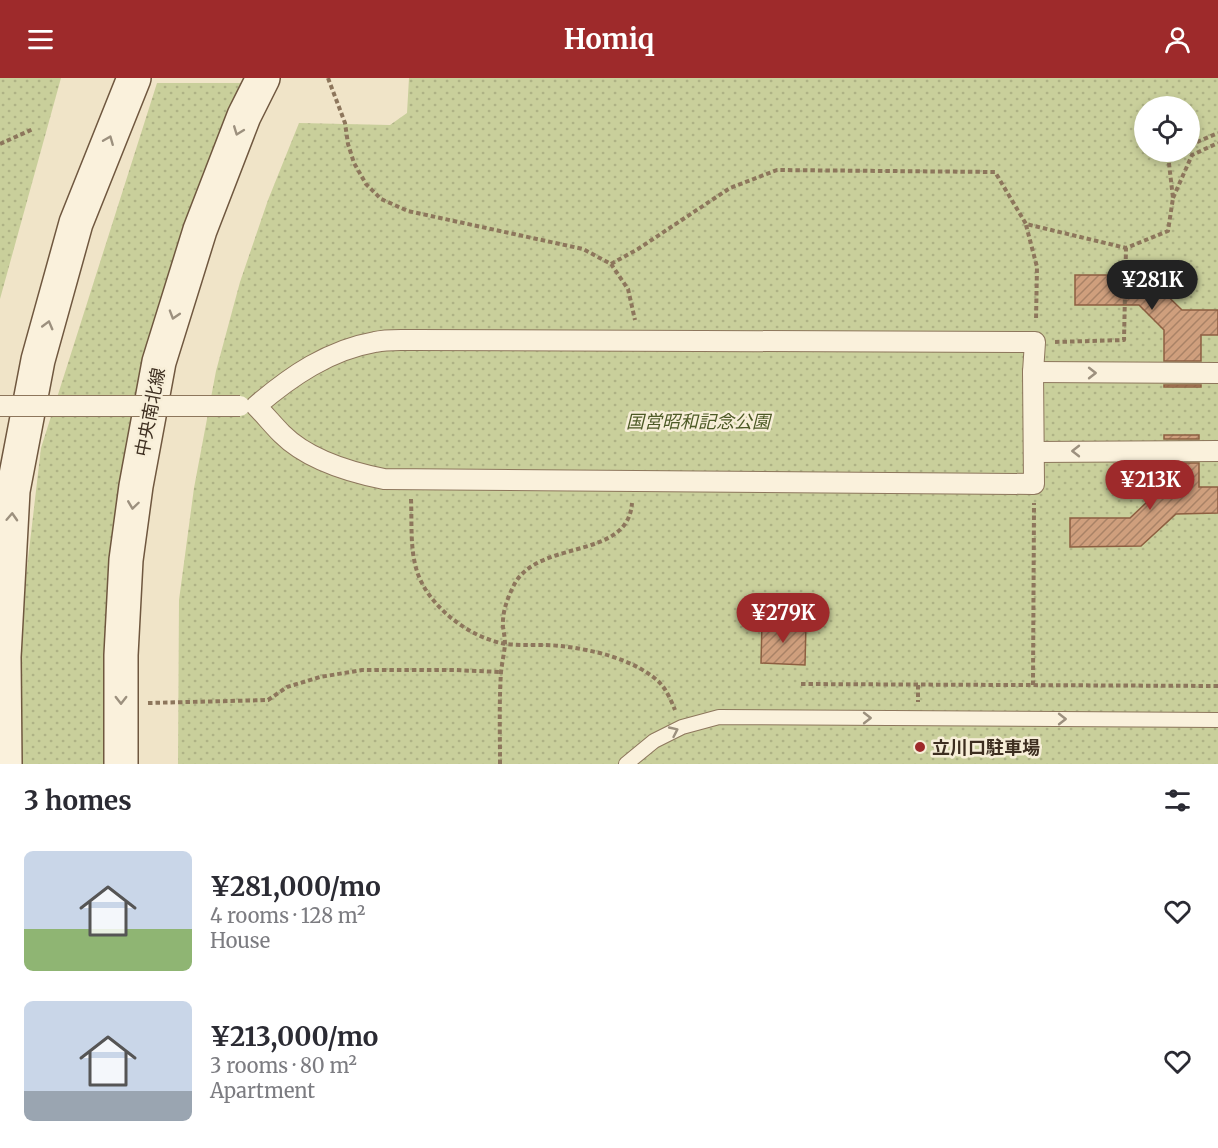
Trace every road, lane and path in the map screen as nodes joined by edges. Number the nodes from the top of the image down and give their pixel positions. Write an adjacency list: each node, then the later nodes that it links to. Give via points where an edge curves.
1 (134, 78): 33 (main road, one-way to 1, via 4,657 13,491 38,360 76,223)
2 (263, 78): 30 (main road, 中央南北線, one-way to 30, via 244,116 200,230 159,362 126,560)
3 (328, 78): 13 (path, via 345,123 354,164 381,199 408,211 583,249)
4 (33, 129): 8 (path)
5 (1218, 133): 6 (path)
6 (1200, 141)
7 (1218, 143): 10 (path, via 1192,155)
8 (0, 144)
9 (1169, 162): 10 (path)
10 (1173, 198): 12 (path, via 1168,231)
11 (1026, 224): 12 (path); 13 (path, via 995,172 777,170 730,188); 15 (path, via 1037,267)
12 (1126, 248): 15 (path, via 1124,340)
13 (611, 264): 14 (path, via 628,289)
14 (637, 340): 15 (street); 19 (street, via 376,341 318,362)
15 (1035, 342): 16 (street)
16 (1033, 372): 17 (street, one-way to 17); 21 (street)
17 (1218, 373)
18 (0, 406): 19 (street, bridge)
19 (248, 406): 22 (street, via 318,459 353,472)
20 (1218, 451): 21 (street, one-way to 21)
21 (1034, 452): 24 (street)
22 (410, 480): 23 (street); 25 (path, via 416,569 431,598 469,630)
23 (634, 481): 24 (street); 25 (path, via 631,512 623,527 606,540 531,566 517,581 506,602)
24 (1034, 484): 28 (path)
25 (505, 644): 26 (path); 32 (path, via 597,651 630,663 659,682)
26 (501, 672): 30 (path, via 362,670 287,687 268,700); 35 (path)
27 (801, 684): 28 (path)
28 (1033, 685): 29 (path)
29 (1218, 686)
30 (121, 703): 34 (main road, 中央南北線)
31 (1218, 720): 32 (lane, one-way to 31, via 719,717)
32 (682, 727): 36 (lane, one-way to 32, via 654,741)
33 (6, 764)
34 (121, 764)
35 (500, 764)
36 (626, 764)

